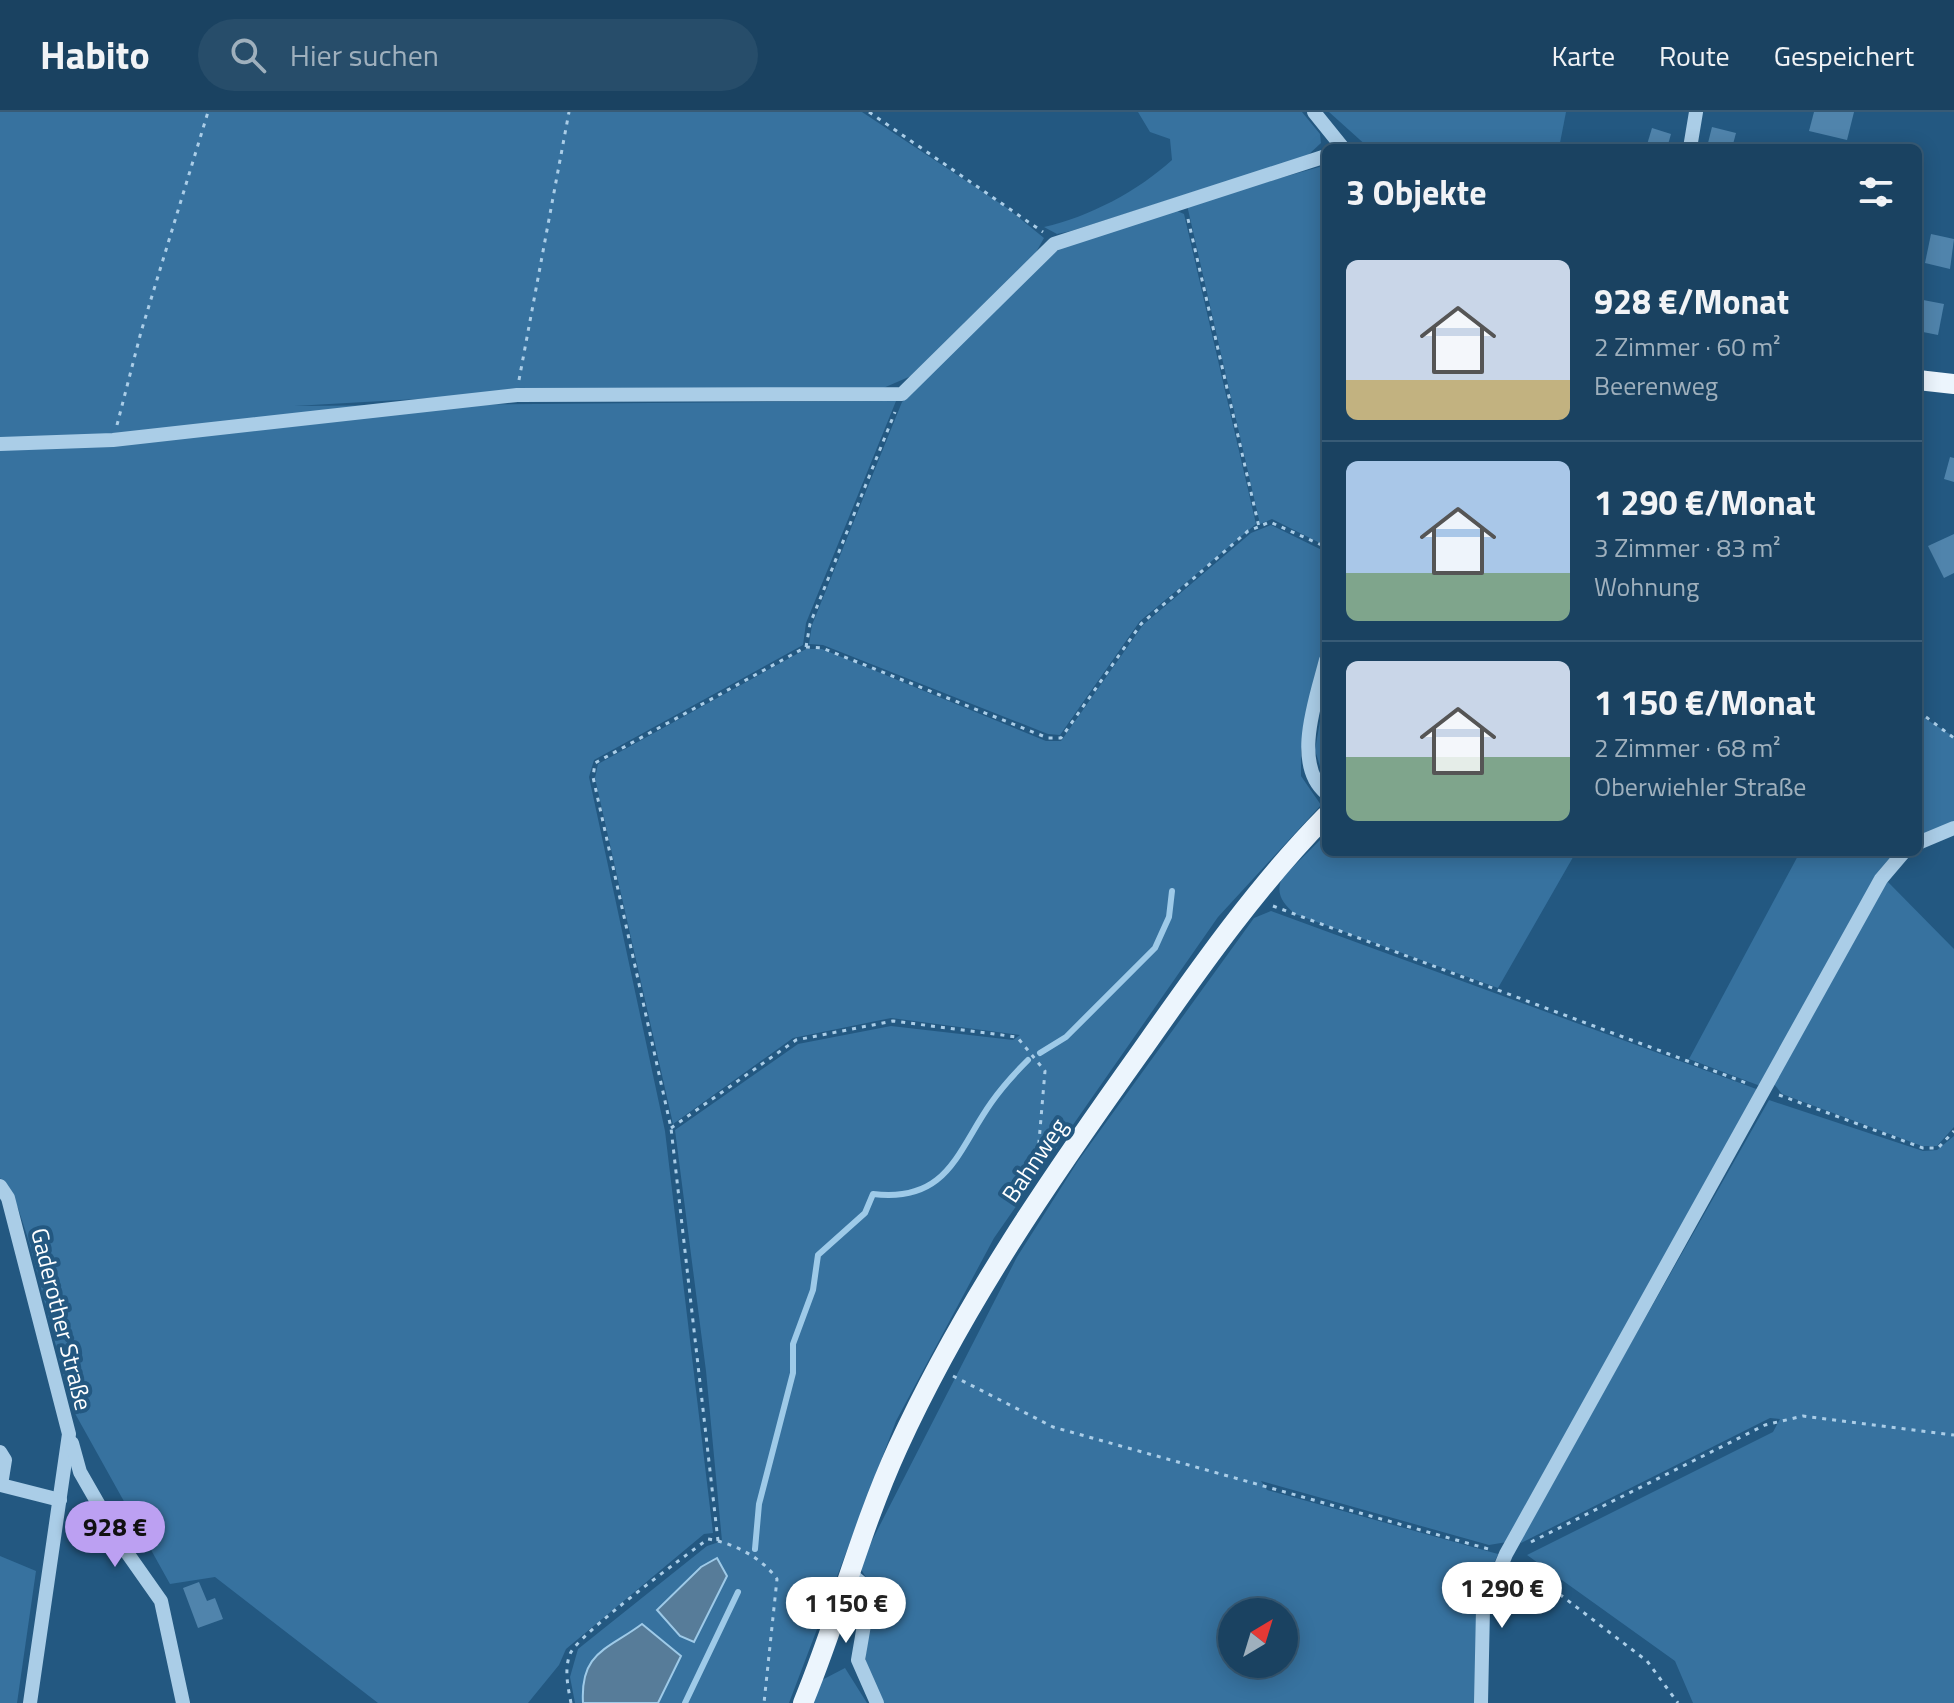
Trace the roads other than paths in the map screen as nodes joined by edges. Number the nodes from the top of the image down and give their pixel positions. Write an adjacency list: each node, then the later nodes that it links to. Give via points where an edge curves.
1 (1314, 112): 3 (street)
2 (1696, 112): 4 (street)
3 (1339, 144)
4 (1691, 144)
5 (1322, 157): 8 (street, via 1054,244 902,394 517,395 113,440)
6 (1922, 380): 7 (main road)
7 (1954, 384)
8 (0, 444)
9 (1322, 680): 10 (street, via 1309,744 1310,765)
10 (1322, 786)
11 (1322, 820): 19 (main road, Bahnweg, via 1195,975 980,1289 898,1447)
12 (1954, 828): 13 (street)
13 (1922, 841)
14 (1900, 856): 24 (street, via 1881,879 1506,1554 1483,1609)
15 (0, 1186): 16 (street, Gaderother Straße, via 8,1198)
16 (69, 1434): 18 (street, Gaderother Straße); 21 (street, via 80,1472 161,1601)
17 (0, 1452): 18 (street, via 5,1460 1,1485)
18 (60, 1500): 20 (street, Gaderother Straße)
19 (848, 1572): 22 (main road, Bahnweg); 23 (street, via 870,1590 858,1660)
20 (30, 1703)
21 (183, 1703)
22 (803, 1703)
23 (877, 1703)
24 (1481, 1703)

